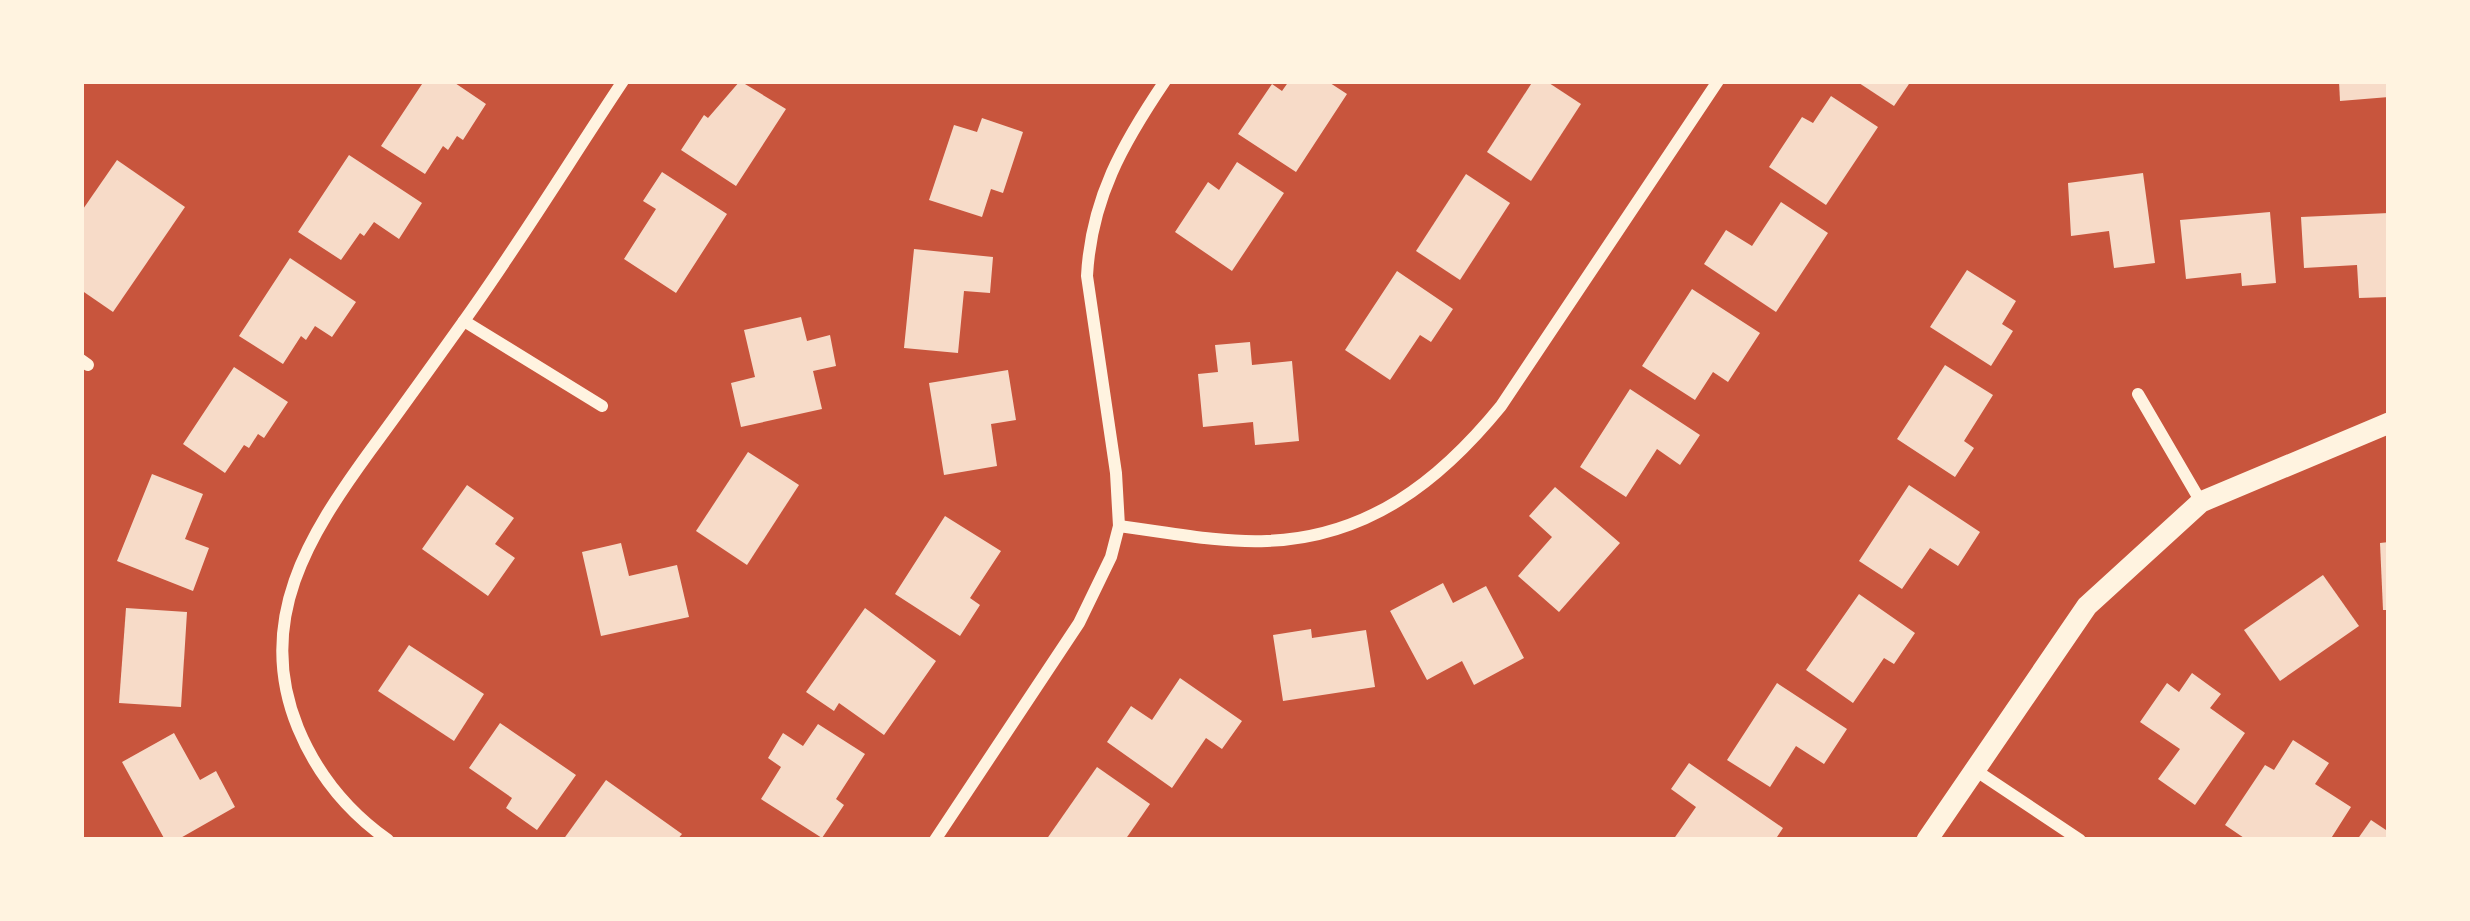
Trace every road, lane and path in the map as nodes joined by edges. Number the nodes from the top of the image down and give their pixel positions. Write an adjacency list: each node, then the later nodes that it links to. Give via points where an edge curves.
1 (623, 81): 4 (street)
2 (1165, 81): 9 (street, via 1122,144 1088,243)
3 (1718, 81): 9 (street, via 1501,406 1408,497 1360,521 1270,541)
4 (464, 322): 6 (street); 11 (street, via 322,518 287,602 282,673 290,710 308,752 351,810)
5 (2138, 394): 8 (street)
6 (602, 406)
7 (2389, 423): 8 (street)
8 (2201, 502): 10 (street, via 2086,606)
9 (1119, 526): 12 (street, via 1079,623)
10 (1975, 770): 13 (street); 14 (street)
11 (388, 840)
12 (934, 840)
13 (1927, 840)
14 (2080, 840)

